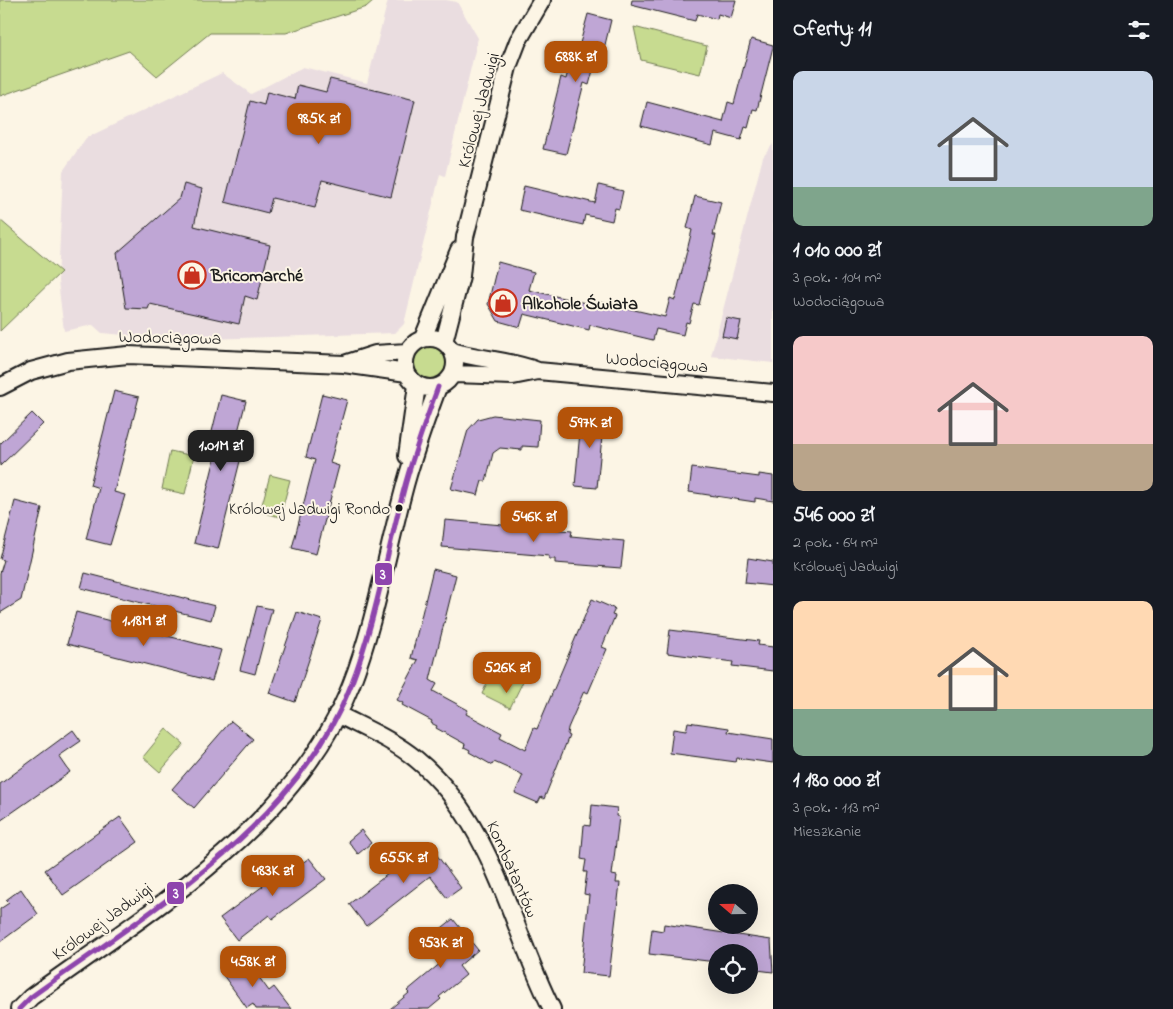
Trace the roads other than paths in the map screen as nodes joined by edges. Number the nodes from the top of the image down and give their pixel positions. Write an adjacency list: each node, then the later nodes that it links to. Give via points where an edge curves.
1 (542, 0): 2 (street, Królowej Jadwigi, via 518,41 508,67)
2 (465, 237): 3 (street, Królowej Jadwigi); 4 (street, Królowej Jadwigi)
3 (423, 338): 4 (street); 5 (street)
4 (448, 346): 7 (street, Wodociągowa, via 472,356 520,364); 8 (street, via 455,366)
5 (407, 352): 6 (street, Wodociągowa, via 375,354); 9 (street, via 405,363)
6 (344, 364): 9 (street, Wodociągowa); 10 (street, Wodociągowa, via 109,356 68,361 31,372)
7 (538, 371): 8 (street, Wodociągowa, via 513,376); 12 (street, Wodociągowa)
8 (453, 374): 11 (street)
9 (412, 379): 11 (street, via 424,388); 13 (street, Królowej Jadwigi)
10 (0, 387)
11 (438, 387): 13 (street, Królowej Jadwigi)
12 (773, 393)
13 (403, 490): 14 (street, Królowej Jadwigi, via 362,654)
14 (337, 714): 15 (street, Królowej Jadwigi, via 294,784 235,845); 18 (street, Kombatantów, via 401,747 447,789 461,807 480,836)
15 (32, 997): 16 (street, Królowej Jadwigi); 17 (street, Królowej Jadwigi)
16 (10, 1009)
17 (19, 1009)
18 (552, 1009)

